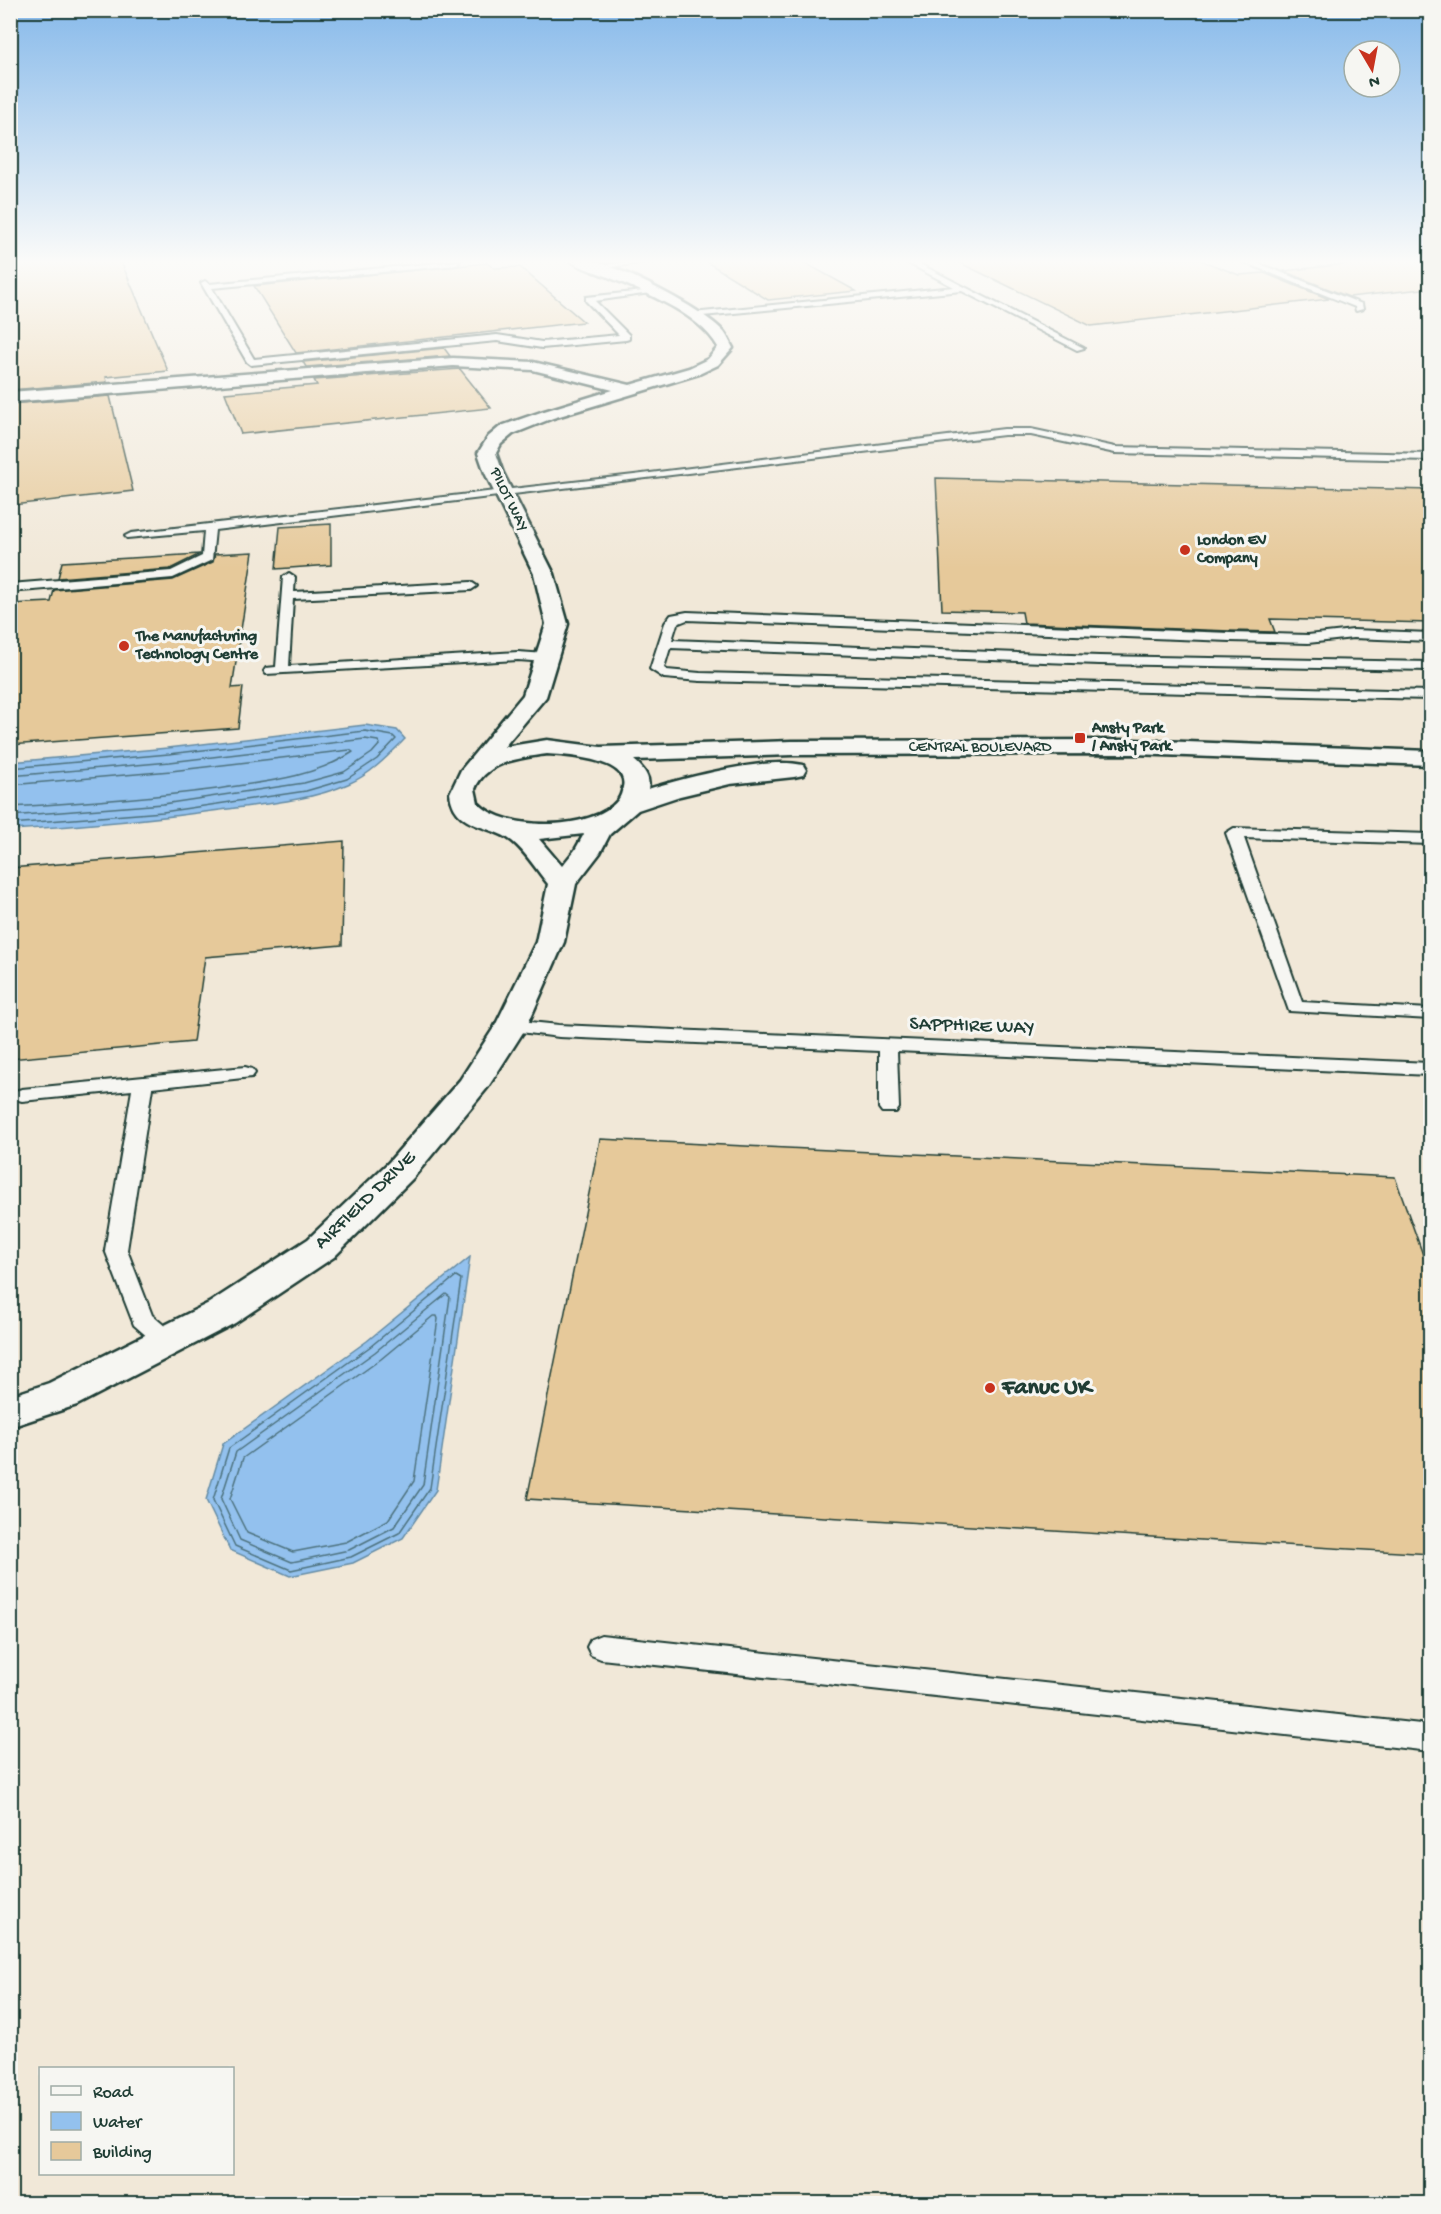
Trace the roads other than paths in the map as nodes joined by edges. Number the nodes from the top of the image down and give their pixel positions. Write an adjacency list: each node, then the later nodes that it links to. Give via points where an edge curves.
1 (341, 362): 3 (lane)
2 (709, 362): 4 (street, PILOT WAY, via 694,371)
3 (347, 371): 4 (street, via 497,363 560,371); 5 (street)
4 (629, 390): 7 (street, PILOT WAY, via 507,430 487,453)
5 (10, 397)
6 (1431, 457): 7 (lane, via 1115,450 1057,439 731,477 634,478)
7 (506, 493): 8 (lane); 16 (street, PILOT WAY, via 544,574 557,624)
8 (210, 527): 9 (lane); 12 (lane, via 208,558 173,574)
9 (131, 536)
10 (289, 577): 13 (lane)
11 (471, 586): 13 (lane)
12 (10, 588)
13 (286, 596): 16 (lane, via 276,671 518,656)
14 (1431, 637): 15 (lane, via 1191,637 687,616 670,622)
15 (666, 644): 17 (lane, via 1099,660); 18 (lane, via 657,669 664,674)
16 (546, 658): 19 (street, PILOT WAY)
17 (1431, 666)
18 (1431, 695)
19 (543, 712): 20 (street); 23 (street, PILOT WAY, via 507,727)
20 (576, 748): 21 (street); 23 (street, via 520,751)
21 (602, 754): 22 (street, CENTRAL BOULEVARD, via 803,748 1134,747); 25 (street, via 620,761 632,772 637,784 634,797)
22 (1431, 758)
23 (478, 767): 26 (street, PILOT WAY, via 466,778 464,802)
24 (1431, 775): 25 (street, CENTRAL BOULEVARD, via 1018,766 821,769 718,777)
25 (625, 807): 26 (street, via 600,822 572,829 514,829); 28 (street, AIRFIELD DRIVE, via 599,830 587,853)
26 (490, 823): 28 (street, via 521,835)
27 (1431, 838): 29 (lane, via 1234,833 1295,1007)
28 (562, 883): 30 (street, AIRFIELD DRIVE, via 550,942)
29 (1431, 1014)
30 (511, 1026): 31 (lane, SAPPHIRE WAY); 37 (street, AIRFIELD DRIVE, via 472,1087 401,1170 321,1248 222,1313)
31 (888, 1046): 32 (lane, SAPPHIRE WAY); 36 (lane)
32 (1431, 1069)
33 (245, 1073): 34 (lane)
34 (143, 1083): 35 (lane); 37 (lane, via 116,1250 142,1319)
35 (22, 1095)
36 (889, 1108)
37 (166, 1340): 38 (street, AIRFIELD DRIVE, via 63,1394)
38 (10, 1412)
39 (601, 1647): 40 (lane)
40 (1431, 1738)

